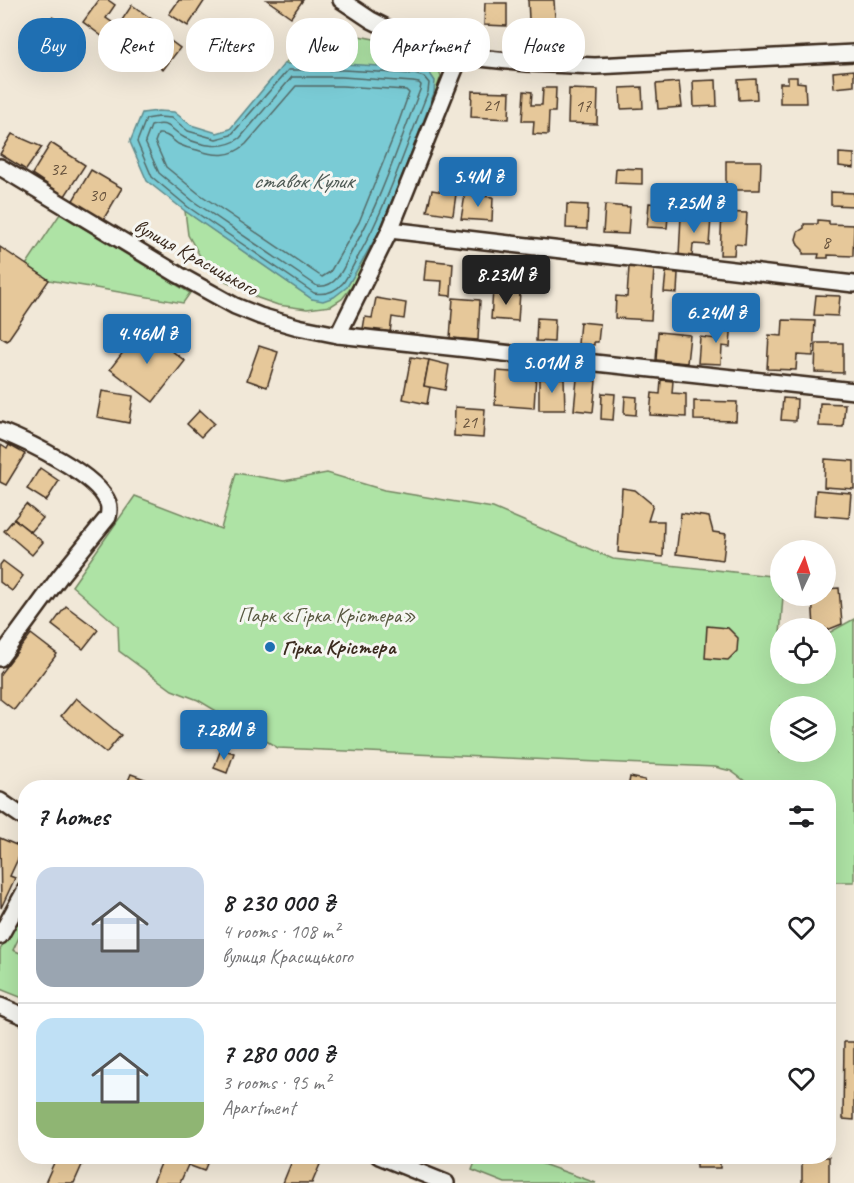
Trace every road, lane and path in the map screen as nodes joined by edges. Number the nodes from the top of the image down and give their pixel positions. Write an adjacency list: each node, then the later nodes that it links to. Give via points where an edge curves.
1 (341, 0): 2 (street)
2 (370, 19)
3 (854, 53): 4 (street, via 595,66)
4 (490, 59)
5 (454, 72): 7 (street)
6 (0, 167): 9 (street, вулиця Красицького, via 235,306 298,327)
7 (390, 230): 8 (street); 9 (street)
8 (854, 284)
9 (338, 335): 10 (street, вулиця Красицького)
10 (854, 390)
11 (0, 431): 12 (street, via 41,449 89,479 109,506 108,517)
12 (0, 658)
13 (0, 801): 14 (street)
14 (18, 813)
15 (18, 903): 16 (street)
16 (0, 936)
17 (0, 1006): 18 (street)
18 (18, 1014)
19 (399, 1164): 20 (street)
20 (446, 1183)

